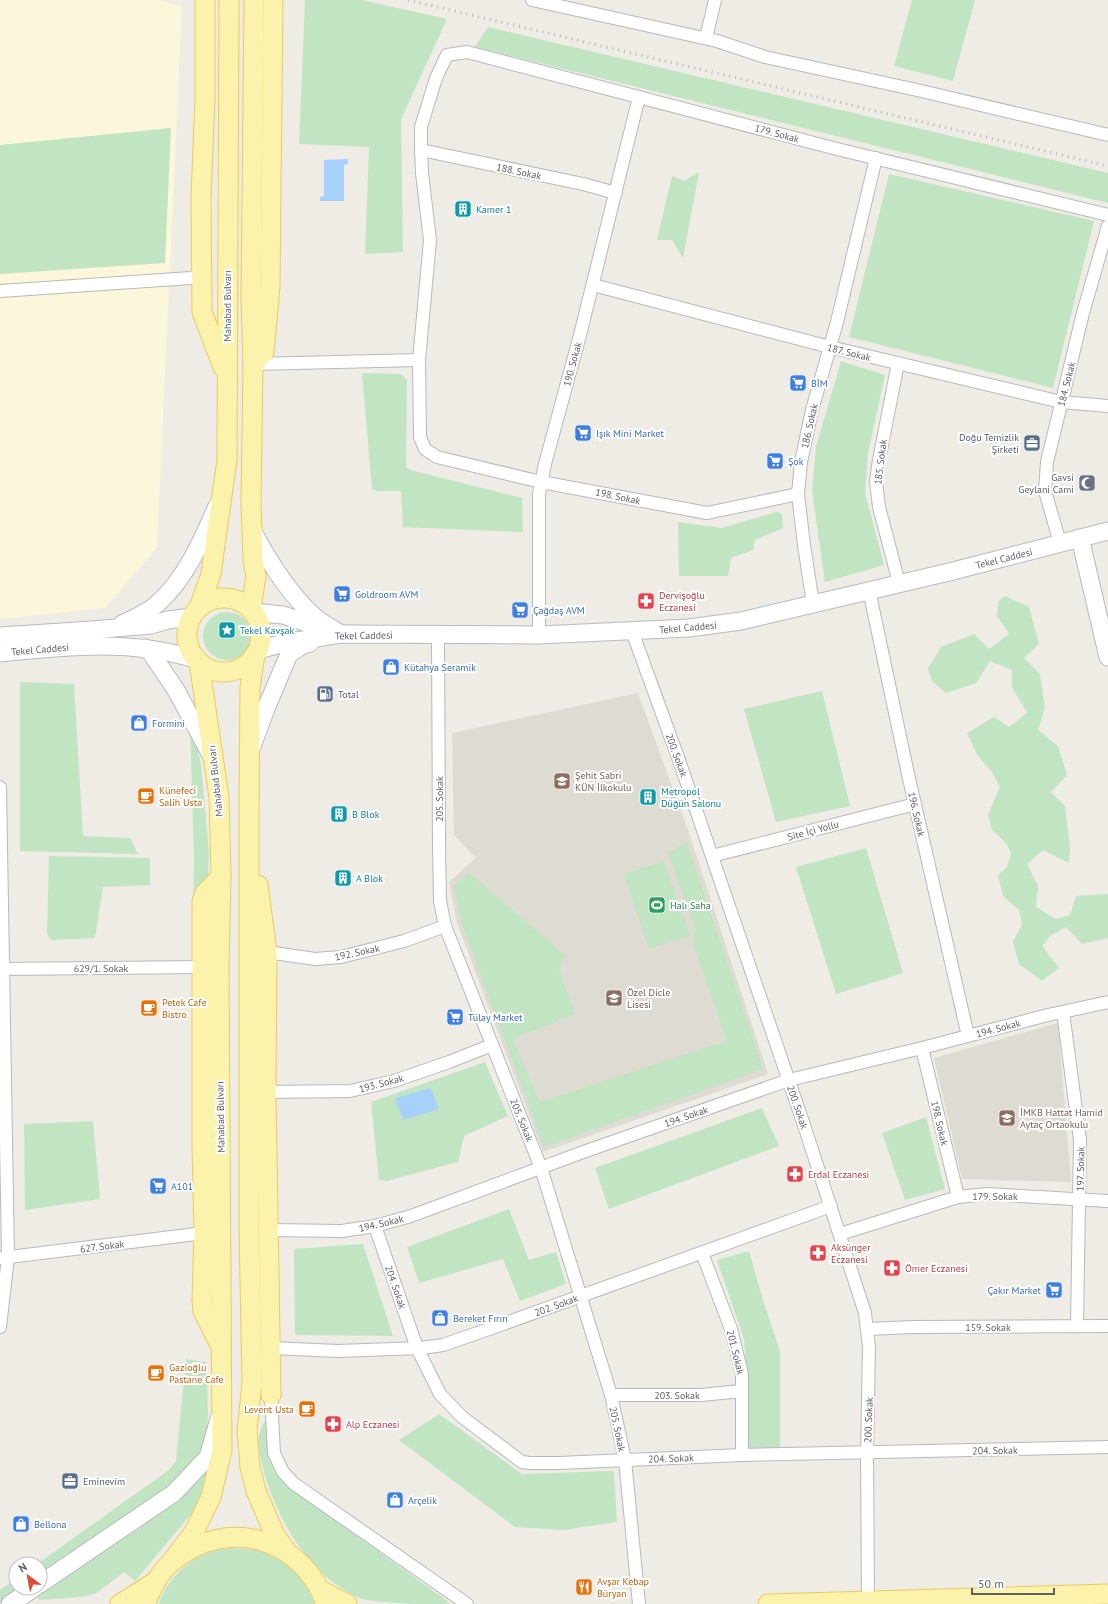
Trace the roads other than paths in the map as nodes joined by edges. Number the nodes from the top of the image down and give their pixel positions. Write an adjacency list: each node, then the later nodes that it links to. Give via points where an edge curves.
1 (205, 0): 15 (main road)
2 (228, 0): 22 (main road, Mahabad Bulvarı)
3 (254, 0): 20 (main road, via 251,298)
4 (273, 0): 20 (main road, via 270,287 264,352)
5 (532, 0): 7 (street)
6 (715, 0): 7 (street)
7 (706, 38): 9 (street, via 765,57)
8 (639, 97): 10 (street, 179. Sokak, via 467,52 447,55 436,78 421,127); 11 (street, 179. Sokak); 12 (street, 190. Sokak)
9 (1108, 135)
10 (421, 150): 12 (street, 188. Sokak, via 583,184); 19 (street, via 430,240)
11 (876, 158): 13 (street, 179. Sokak); 18 (street, 186. Sokak)
12 (616, 194): 16 (street, 190. Sokak)
13 (1108, 215)
14 (1108, 226): 23 (street, 184. Sokak)
15 (202, 276): 17 (street); 22 (main road, via 202,312)
16 (593, 285): 18 (street, 187. Sokak); 25 (street, 190. Sokak)
17 (0, 291)
18 (830, 347): 21 (street, 187. Sokak); 27 (street, 186. Sokak, via 801,462)
19 (418, 360): 20 (street); 25 (street, 198. Sokak, via 420,437 425,449 437,457)
20 (253, 364): 28 (main road, via 250,502)
21 (898, 364): 23 (street, 187. Sokak); 32 (street, 185. Sokak, via 876,482 879,507)
22 (227, 377): 26 (main road, Mahabad Bulvarı, via 227,460)
23 (1061, 402): 24 (street, 187. Sokak); 31 (street, 184. Sokak, via 1047,462 1045,491)
24 (1108, 406)
25 (541, 482): 27 (street, 198. Sokak, via 707,513); 41 (street, 190. Sokak, via 538,516)
26 (223, 493): 36 (main road, Mahabad Bulvarı, via 211,574); 37 (street, via 202,543 164,597 139,616)
27 (798, 494): 34 (street, 186. Sokak)
28 (252, 530): 35 (main road, via 256,576); 39 (street, via 267,559 290,589 317,619)
29 (1108, 531): 30 (street, Tekel Caddesi)
30 (1080, 538): 31 (street, Tekel Caddesi); 46 (street)
31 (1060, 543): 32 (street, Tekel Caddesi)
32 (899, 583): 33 (street, Tekel Caddesi)
33 (869, 590): 34 (street, Tekel Caddesi); 51 (street, 196. Sokak)
34 (813, 604): 38 (street, Tekel Caddesi, via 741,621 689,628)
35 (252, 611): 36 (main road, via 242,602 220,598 208,602); 39 (street, via 283,615); 45 (main road, via 260,625 261,633)
36 (195, 613): 37 (street, via 151,625); 47 (main road, via 188,626 188,636 189,646)
37 (112, 629): 42 (street)
38 (632, 631): 41 (street, Tekel Caddesi); 53 (street, 200. Sokak)
39 (341, 634): 40 (street, Tekel Caddesi); 45 (street, Tekel Caddesi, via 284,643); 48 (street, via 303,645 289,654)
40 (438, 635): 41 (street, Tekel Caddesi); 55 (street, 205. Sokak, via 440,901)
41 (539, 635)
42 (0, 636)
43 (145, 648): 44 (street, Tekel Caddesi, via 92,645); 47 (street, Tekel Caddesi, via 183,655); 49 (street, via 176,690)
44 (0, 652)
45 (257, 652): 47 (main road, via 245,665 227,672 212,669); 48 (main road, via 250,688)
46 (1108, 657)
47 (198, 661): 49 (main road, Mahabad Bulvarı)
48 (250, 753): 52 (main road)
49 (213, 759): 54 (main road, Mahabad Bulvarı, via 219,797)
50 (0, 787): 58 (street)
51 (915, 804): 53 (street, Site İçi Yollu); 61 (street, 196. Sokak)
52 (249, 809): 56 (main road); 85 (main road, via 249,1229)
53 (712, 856): 64 (street, 200. Sokak)
54 (221, 876): 57 (main road, via 205,893 202,901); 82 (main road, Mahabad Bulvarı, via 218,968)
55 (445, 926): 56 (street, 192. Sokak, via 404,941 341,957 315,959); 62 (street, 205. Sokak)
56 (267, 952): 65 (main road)
57 (202, 968): 58 (street, 629/1. Sokak); 73 (main road)
58 (1, 969): 76 (street)
59 (1108, 1002): 60 (street, 194. Sokak)
60 (1063, 1012): 61 (street, 194. Sokak); 68 (street, 197. Sokak, via 1080,1140)
61 (968, 1036): 63 (street, 194. Sokak)
62 (492, 1045): 65 (street, 193. Sokak, via 394,1081 350,1091); 66 (street, 205. Sokak)
63 (922, 1048): 64 (street, 194. Sokak); 67 (street, 198. Sokak)
64 (789, 1080): 66 (street, 194. Sokak); 70 (street, 200. Sokak)
65 (266, 1092): 72 (main road)
66 (541, 1168): 71 (street, 194. Sokak, via 412,1216); 77 (street, 205. Sokak)
67 (958, 1197): 68 (street, 179. Sokak, via 987,1194); 74 (street, 179. Sokak)
68 (1079, 1199): 69 (street, 179. Sokak); 78 (street, 197. Sokak)
69 (1108, 1201)
70 (831, 1206): 74 (street, 200. Sokak); 75 (street, 202. Sokak)
71 (375, 1226): 72 (street, 194. Sokak, via 342,1231); 84 (street, 204. Sokak)
72 (268, 1230): 83 (main road)
73 (204, 1234): 76 (street, 627. Sokak); 82 (main road, via 203,1312)
74 (840, 1234): 81 (street, 200. Sokak)
75 (702, 1253): 77 (street, 202. Sokak); 86 (street, 201. Sokak, via 731,1329 742,1374)
76 (4, 1258): 80 (street)
77 (581, 1296): 84 (street, 202. Sokak, via 443,1344); 88 (street, 205. Sokak)
78 (1077, 1326): 79 (street, 159. Sokak); 81 (street, 159. Sokak)
79 (1108, 1326)
80 (0, 1327)
81 (868, 1329): 91 (street, 200. Sokak)
82 (222, 1348): 89 (main road, Mahabad Bulvarı)
83 (271, 1348): 84 (street, 202. Sokak); 87 (main road)
84 (417, 1348): 93 (street, 204. Sokak, via 440,1394 448,1404 522,1462)
85 (252, 1382): 87 (main road); 94 (main road, via 247,1431 250,1467 256,1491 274,1535)
86 (742, 1391): 88 (street, 203. Sokak, via 701,1395); 92 (street, 201. Sokak)
87 (271, 1395): 106 (street, via 274,1453 283,1472 293,1483)
88 (611, 1395): 93 (street, 205. Sokak)
89 (222, 1409): 95 (main road, Mahabad Bulvarı, via 222,1450 211,1497 194,1532); 96 (street, via 208,1457 174,1493)
90 (1108, 1447): 91 (street, 204. Sokak)
91 (867, 1453): 92 (street, 204. Sokak); 101 (street, 200. Sokak)
92 (742, 1456): 93 (street, 204. Sokak)
93 (625, 1460): 107 (street, 205. Sokak)
94 (287, 1552): 95 (main road, via 265,1542 242,1537 218,1538 195,1546); 100 (main road, via 307,1569)
95 (172, 1561): 97 (main road, Mahabad Bulvarı)
96 (48, 1579)
97 (155, 1582): 103 (main road); 104 (main road)
98 (1108, 1594): 101 (main road)
99 (22, 1596): 102 (street)
100 (324, 1598): 105 (main road)
101 (868, 1600): 108 (main road)
102 (10, 1604)
103 (120, 1604)
104 (145, 1604)
105 (347, 1604)
106 (467, 1604)
107 (639, 1604)
108 (768, 1604)

